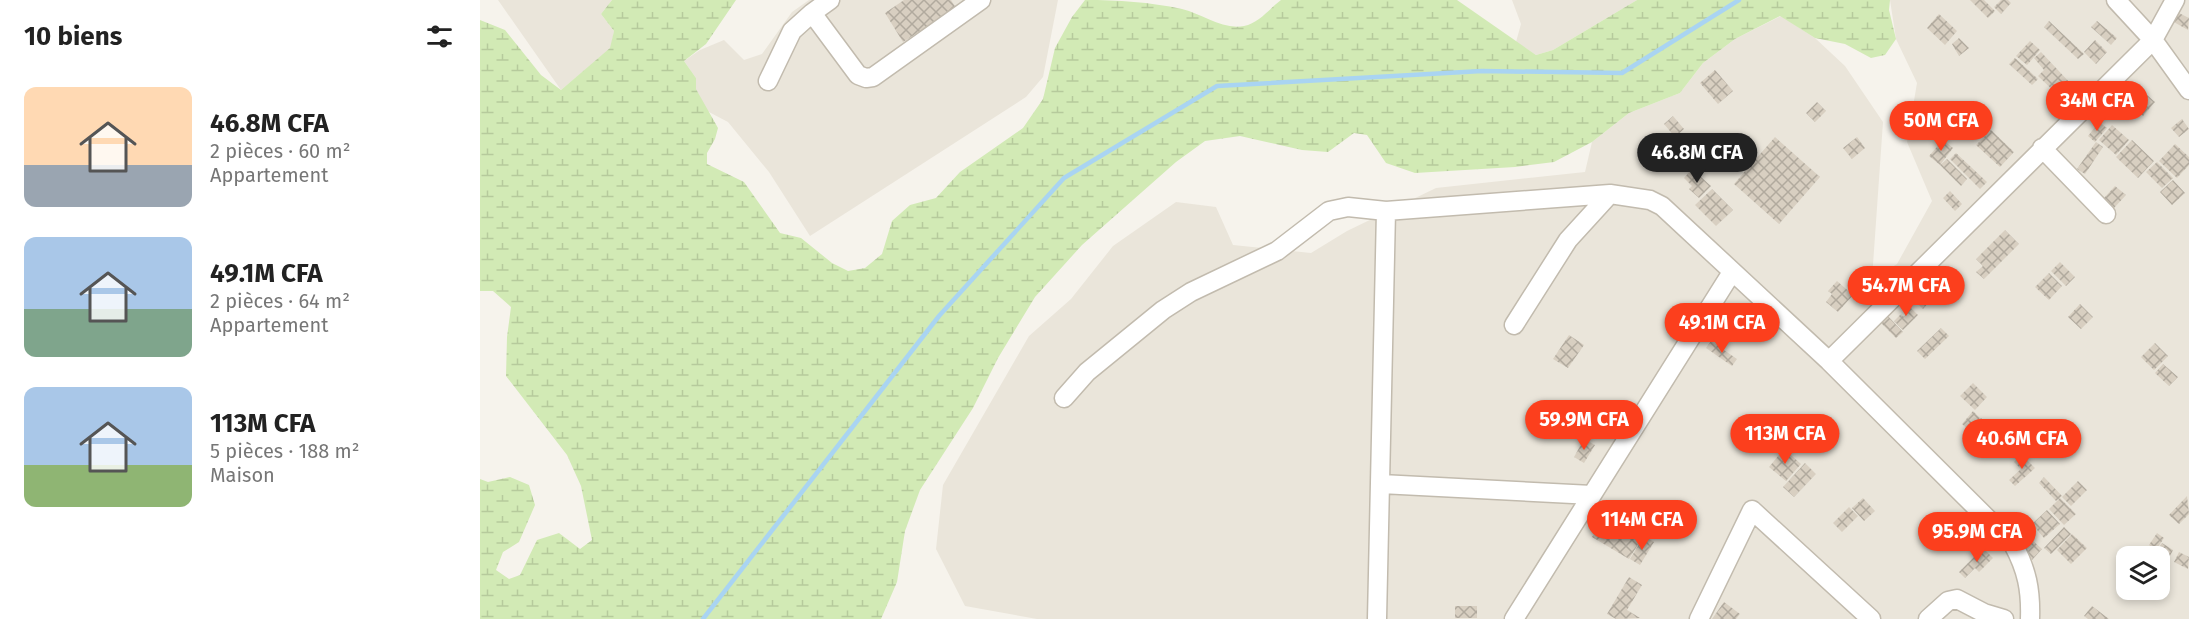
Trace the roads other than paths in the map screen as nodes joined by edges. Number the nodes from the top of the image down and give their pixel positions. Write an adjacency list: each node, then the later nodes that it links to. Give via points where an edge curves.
1 (830, 0): 5 (street)
2 (981, 0): 5 (street, via 873,77 866,78 858,75)
3 (2116, 0): 6 (street)
4 (2175, 0): 6 (street)
5 (812, 13): 7 (street, via 792,31)
6 (2153, 40): 8 (street); 9 (street)
7 (768, 81)
8 (2189, 90)
9 (2042, 148): 12 (street); 15 (street)
10 (1610, 194): 11 (street); 13 (street, via 1650,200 1662,206); 14 (street, via 1568,240)
11 (1386, 210): 16 (street, via 1348,207 1329,211 1277,251 1191,292 1163,310 1087,372); 17 (street)
12 (2106, 214)
13 (1732, 273): 15 (street); 18 (street)
14 (1514, 325)
15 (1829, 361): 25 (street, via 2013,544 2026,568 2031,593)
16 (1065, 398)
17 (1381, 484): 18 (street); 19 (street)
18 (1592, 495): 20 (street)
19 (1377, 619)
20 (1514, 619)
21 (1700, 619): 22 (street, via 1752,510)
22 (1871, 619)
23 (1928, 619): 24 (street, via 1948,601 1957,599)
24 (2004, 619)
25 (2030, 619)

